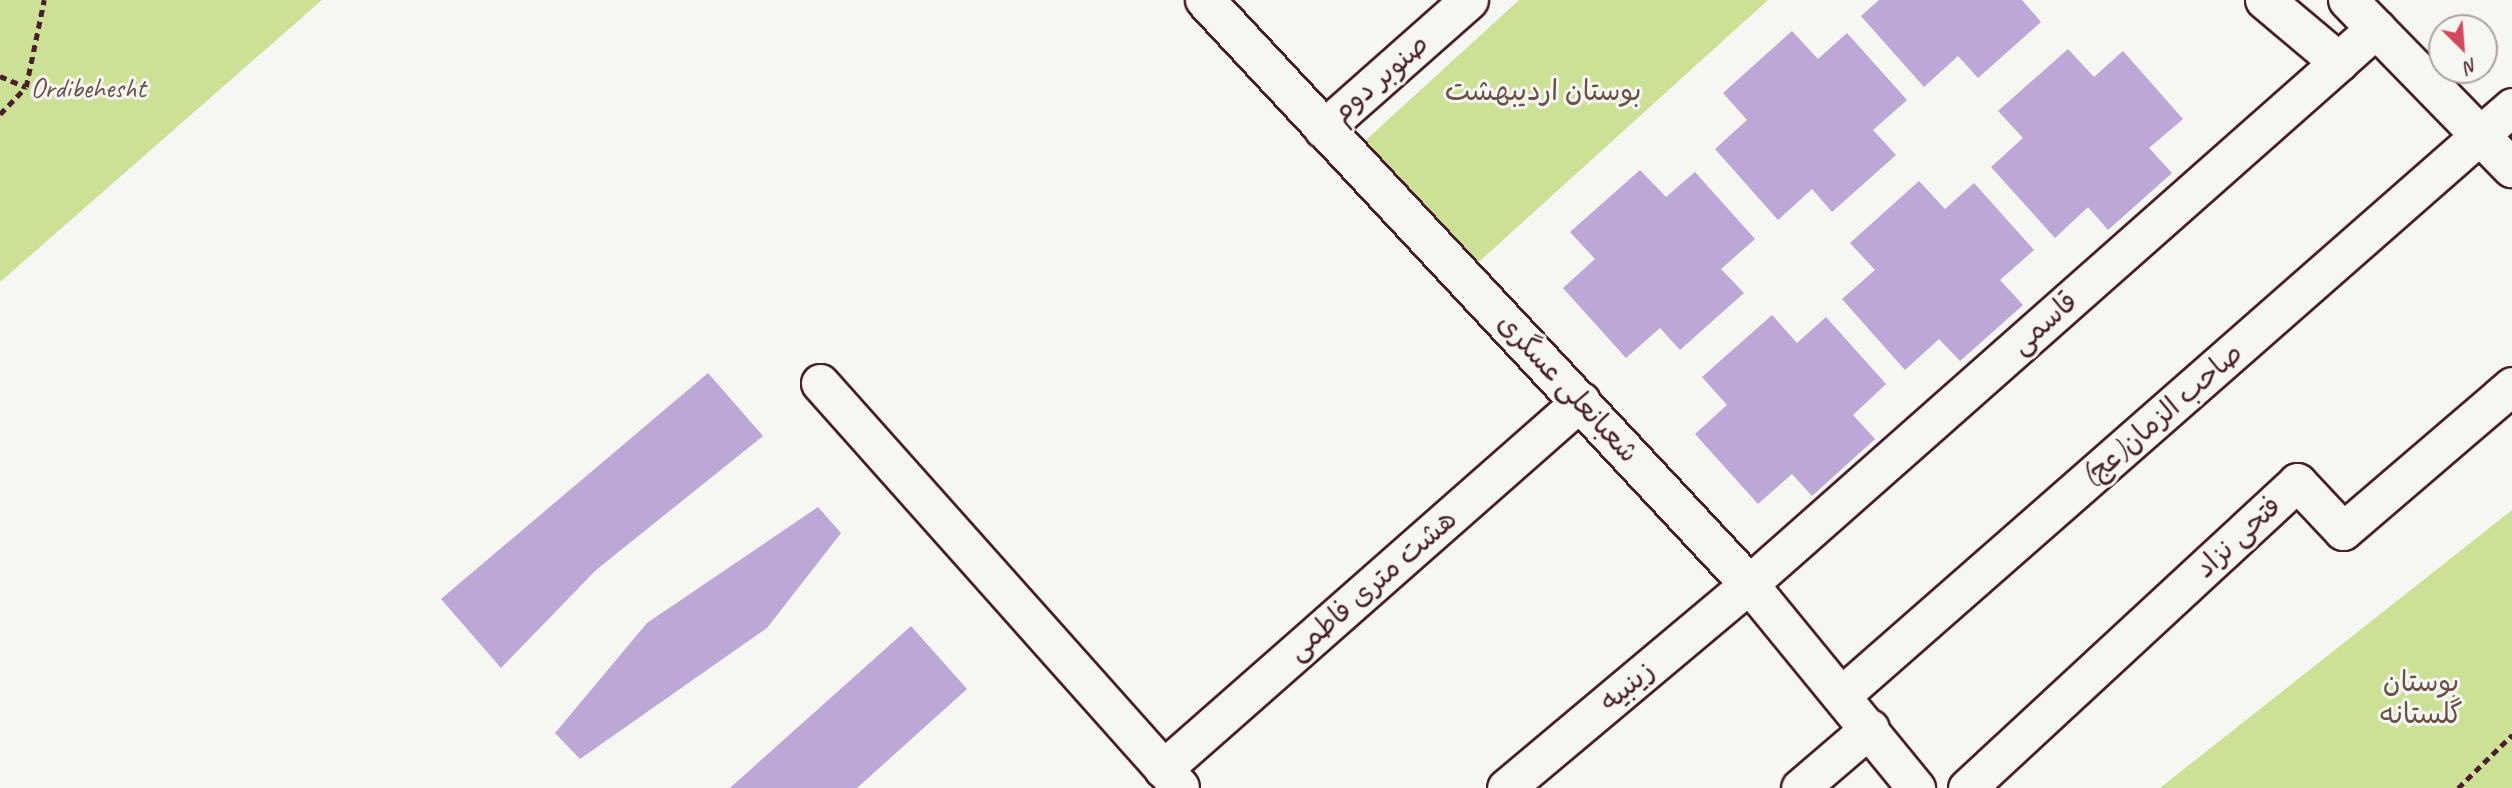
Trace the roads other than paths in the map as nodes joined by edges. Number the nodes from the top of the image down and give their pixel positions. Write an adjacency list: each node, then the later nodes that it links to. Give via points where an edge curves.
1 (1205, 0): 8 (street, شعبانعلی عسگری)
2 (1469, 0): 8 (street, صنوبر دوم)
3 (2266, 0): 6 (street)
4 (2348, 0): 5 (street)
5 (2376, 29): 6 (street); 9 (street)
6 (2339, 62): 14 (street, قاسمی)
7 (2512, 107): 9 (street, صاحب الزمان(عج))
8 (1323, 129): 13 (street, شعبانعلی عسگری)
9 (2481, 137): 10 (street); 15 (street, صاحب الزمان(عج))
10 (2512, 168)
11 (820, 383): 17 (street)
12 (2512, 386): 21 (street, فتحی نزاد, via 2343,531 2297,482)
13 (1581, 401): 14 (street, شعبانعلی عسگری); 17 (street, هشت متری فاطمی)
14 (1749, 584): 15 (street, شعبانعلی عسگری); 18 (street, زینبیه)
15 (1843, 694): 16 (street, شعبانعلی عسگری)
16 (1870, 728): 19 (street); 20 (street, شعبانعلی عسگری)
17 (1172, 778)
18 (1506, 788)
19 (1800, 788)
20 (1916, 788)
21 (1968, 788)

